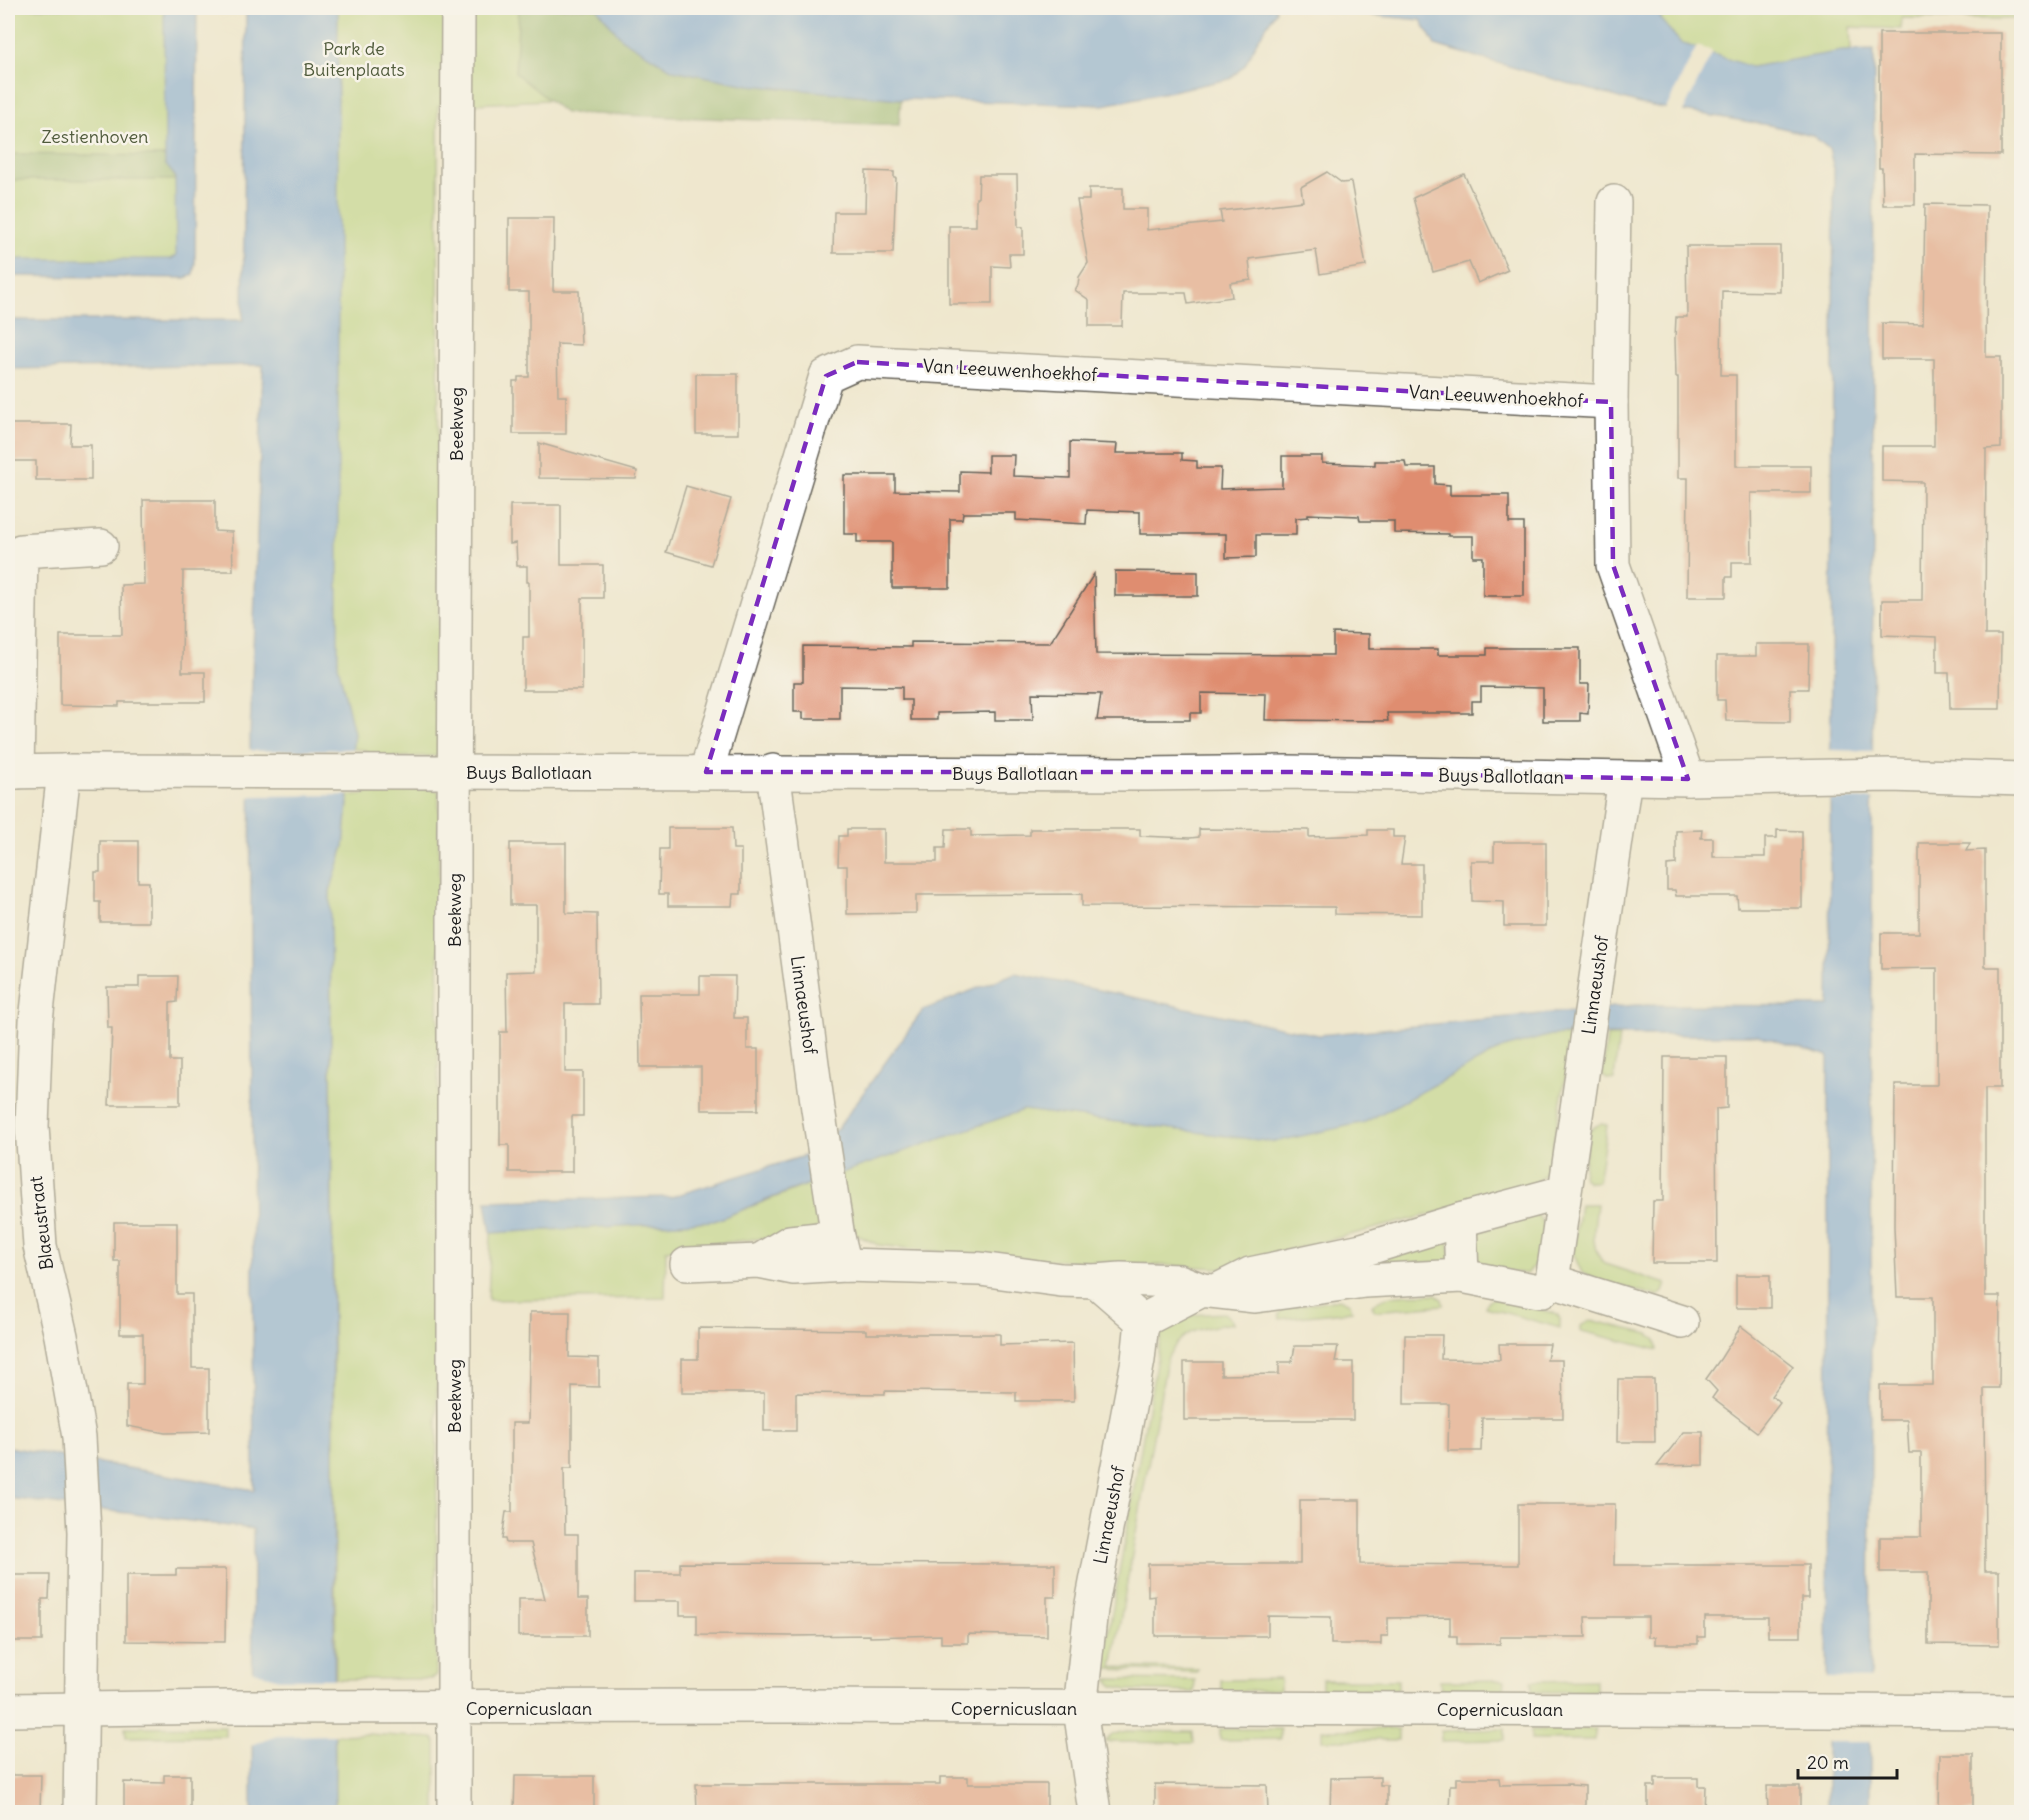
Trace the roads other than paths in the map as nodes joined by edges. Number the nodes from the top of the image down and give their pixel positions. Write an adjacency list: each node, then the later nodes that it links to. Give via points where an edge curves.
1 (458, 8): 9 (street, Beekweg)
2 (1614, 202): 3 (street)
3 (1611, 402): 8 (street, Van Leeuwenhoekhof, via 857,362 826,376); 11 (street, via 1614,565)
4 (101, 546): 7 (street, via 21,551)
5 (64, 771): 7 (street, Buys Ballotlaan); 9 (street, Buys Ballotlaan); 27 (street, Blaeustraat, via 36,1021 32,1126 40,1246 79,1437 84,1532)
6 (773, 771): 8 (street, Buys Ballotlaan); 10 (street, Buys Ballotlaan, via 1288,772); 15 (street, Linnaeushof)
7 (12, 772)
8 (706, 772): 9 (street, Buys Ballotlaan)
9 (454, 773): 24 (street, Beekweg)
10 (1624, 778): 11 (street, Buys Ballotlaan); 13 (street, Linnaeushof)
11 (1688, 778): 12 (street, Buys Ballotlaan, via 1890,775)
12 (2022, 779)
13 (1564, 1192): 14 (street); 20 (street, Linnaeushof)
14 (1460, 1220): 17 (street); 18 (street)
15 (839, 1236): 16 (street, via 794,1268 759,1261); 19 (street, via 980,1269)
16 (687, 1264)
17 (1364, 1266): 18 (street); 21 (street, via 1255,1296)
18 (1462, 1276): 20 (street, via 1542,1291)
19 (1096, 1281): 21 (street, via 1179,1281); 22 (street)
20 (1552, 1281): 23 (street)
21 (1210, 1290): 22 (street)
22 (1142, 1322): 25 (street, Linnaeushof, via 1091,1609)
23 (1682, 1322)
24 (453, 1708): 25 (street, Copernicuslaan); 27 (street, Copernicuslaan); 30 (street, Beekweg)
25 (1080, 1709): 28 (street, Copernicuslaan); 31 (street, Linnaeushof)
26 (8, 1710): 27 (street, Copernicuslaan)
27 (82, 1710): 29 (street, Blaeustraat)
28 (2022, 1712)
29 (80, 1812)
30 (454, 1812)
31 (1095, 1812)

